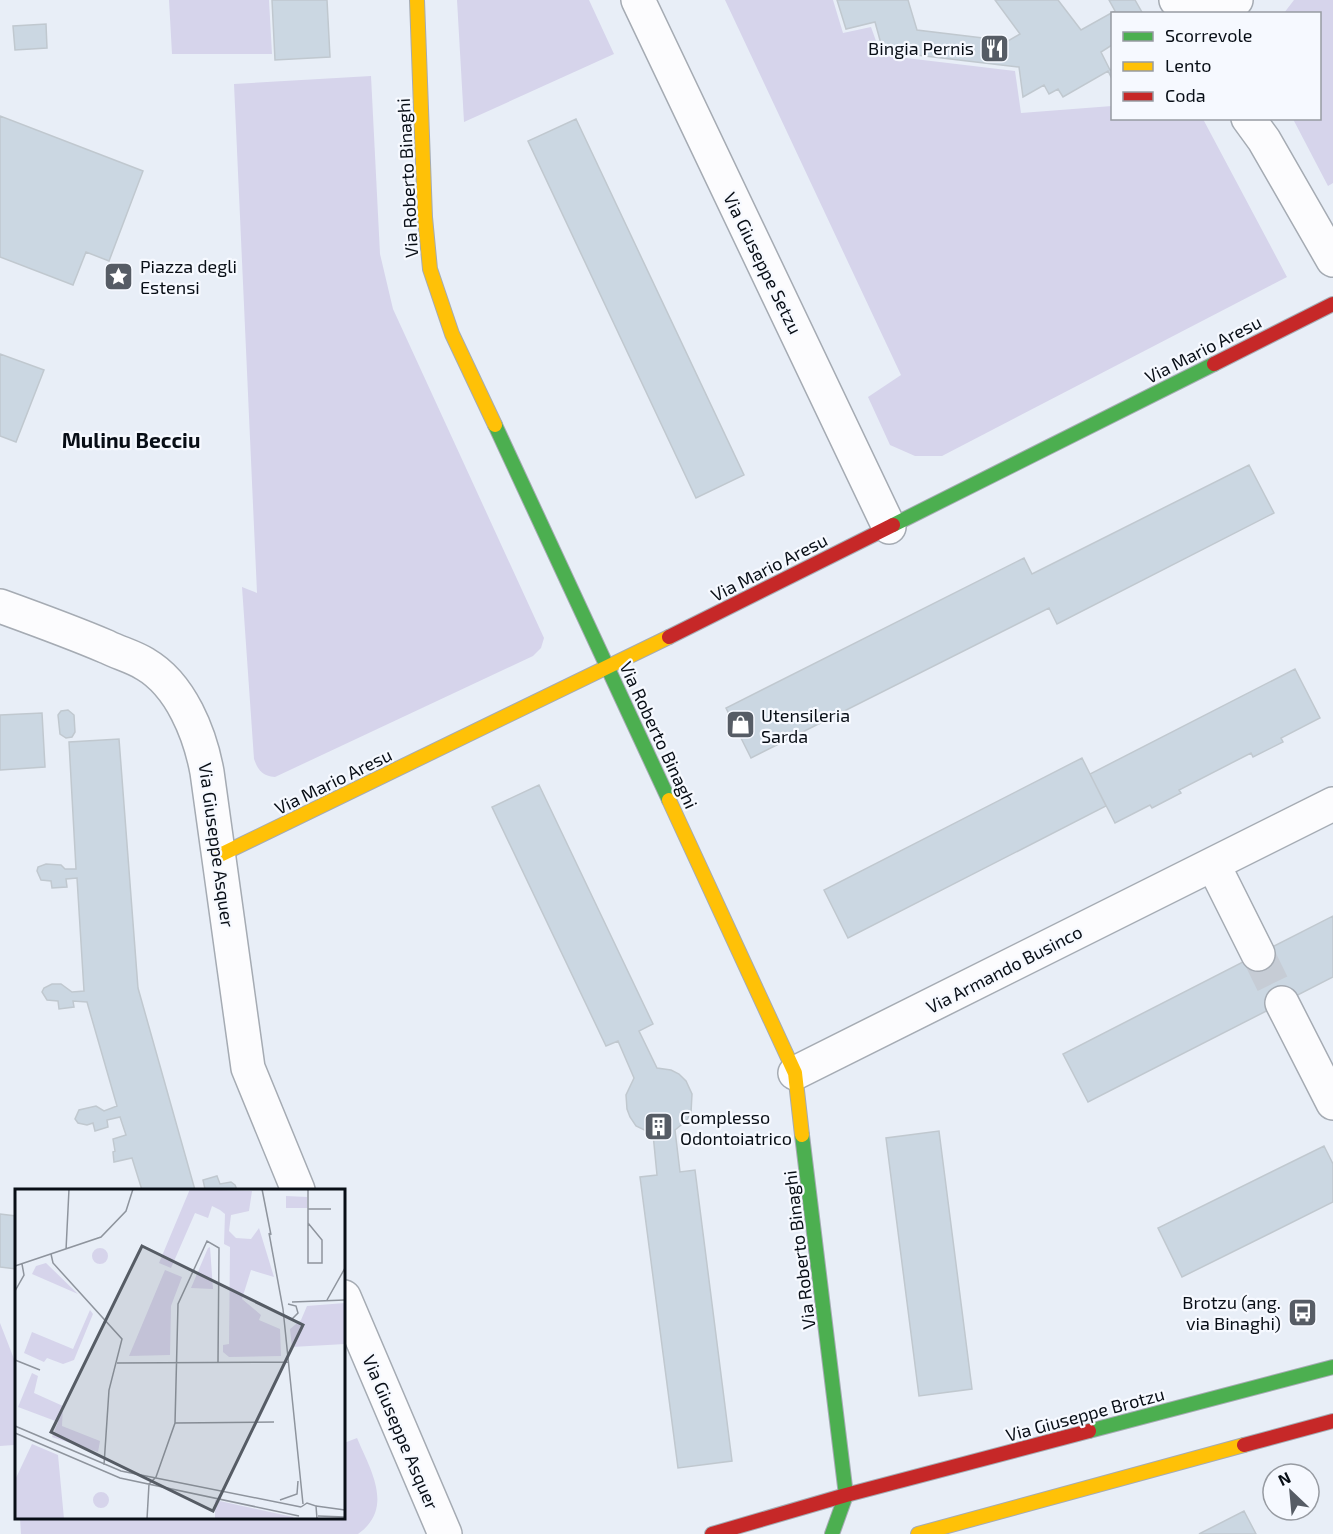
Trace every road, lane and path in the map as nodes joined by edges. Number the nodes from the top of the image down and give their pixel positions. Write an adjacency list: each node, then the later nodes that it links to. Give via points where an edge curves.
1 (417, 0): 10 (street, Via Roberto Binaghi, via 430,269 452,333)
2 (638, 0): 8 (street, Via Giuseppe Setzu)
3 (1175, 0): 4 (street, via 1205,8)
4 (1233, 5)
5 (1249, 120): 6 (street)
6 (1333, 260)
7 (1333, 304): 8 (street, Via Mario Aresu)
8 (889, 527): 10 (street, Via Mario Aresu)
9 (0, 606): 12 (street, Via Giuseppe Asquer, via 146,664 168,684 183,704 203,751)
10 (608, 668): 12 (street, Via Mario Aresu); 16 (street, Via Roberto Binaghi)
11 (1333, 804): 13 (street, Via Armando Businco)
12 (218, 856): 18 (street, Via Giuseppe Asquer, via 248,1068)
13 (1213, 864): 14 (street); 16 (street, Via Armando Businco)
14 (1258, 954)
15 (1282, 1003): 17 (street)
16 (795, 1073): 22 (street, Via Roberto Binaghi)
17 (1333, 1103)
18 (297, 1189)
19 (345, 1299): 23 (street, Via Giuseppe Asquer)
20 (1333, 1367): 22 (street, Via Giuseppe Brotzu)
21 (1333, 1421): 26 (street)
22 (846, 1495): 24 (street, Via Giuseppe Brotzu); 25 (street)
23 (445, 1534)
24 (712, 1534)
25 (832, 1534)
26 (918, 1534)

